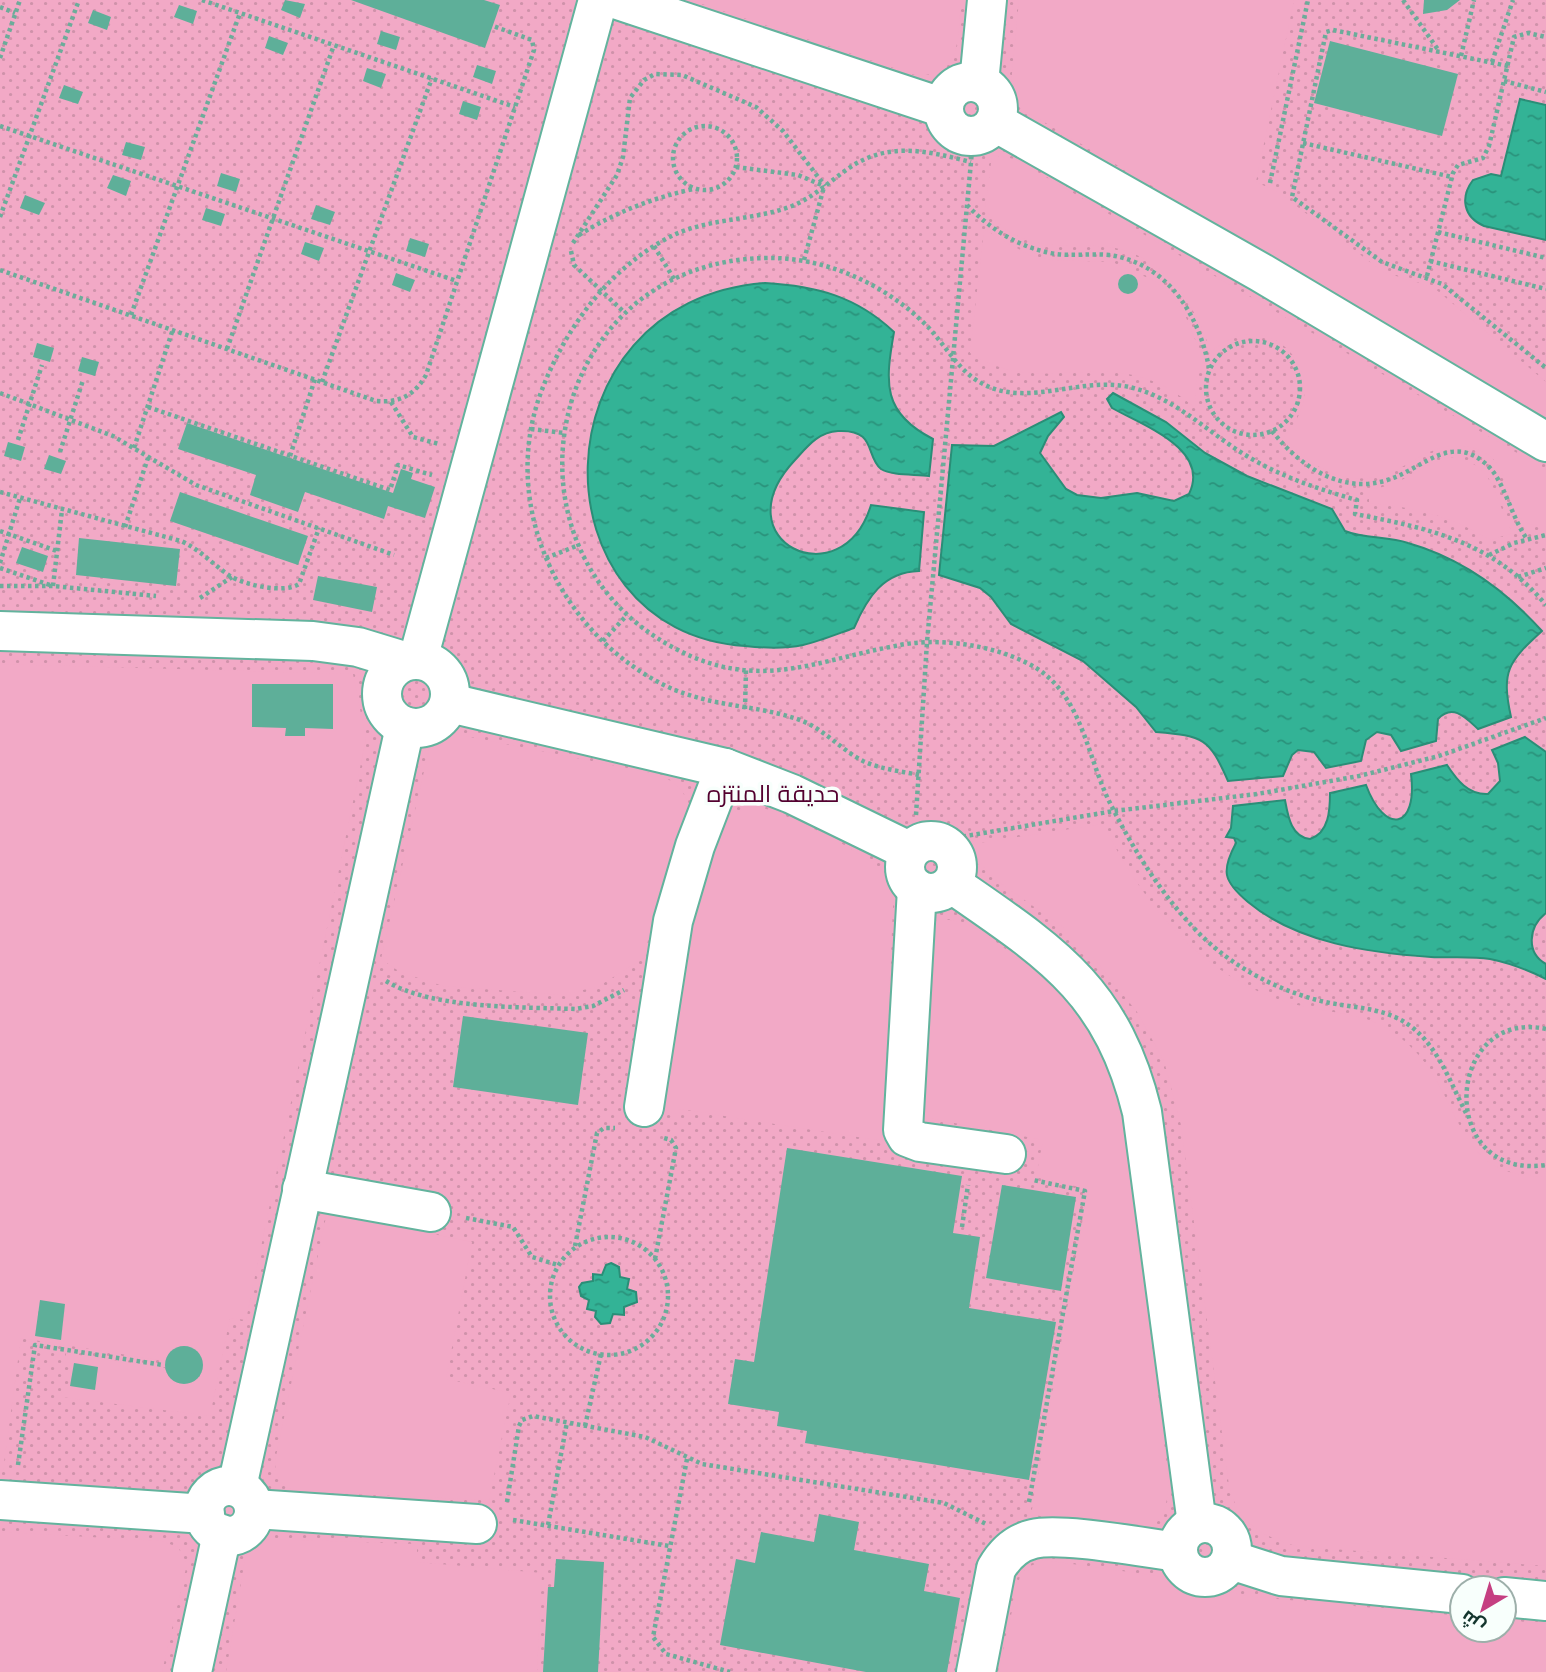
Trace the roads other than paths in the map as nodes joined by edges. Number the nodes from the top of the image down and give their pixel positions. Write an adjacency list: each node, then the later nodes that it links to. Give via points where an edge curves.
1 (598, 0): 9 (lane)
2 (618, 0): 5 (lane)
3 (987, 0): 4 (lane)
4 (979, 83): 5 (lane, via 956,86); 6 (lane, via 993,94 998,113)
5 (944, 108): 6 (lane, via 949,125)
6 (979, 140): 7 (lane, via 1259,272)
7 (1546, 442)
8 (0, 631): 9 (lane, via 313,641)
9 (411, 660): 10 (lane, via 433,664 444,674); 11 (lane, via 385,677 382,700 386,712)
10 (450, 703): 11 (lane, via 440,719 423,728); 12 (lane)
11 (405, 727): 16 (lane)
12 (725, 768): 13 (lane, via 921,846 906,859 906,876); 14 (lane, via 683,883)
13 (935, 887): 15 (lane, via 903,1130 913,1140); 22 (lane, via 1028,937 1074,976 1111,1025 1124,1052 1142,1112)
14 (638, 1124)
15 (1013, 1166)
16 (302, 1189): 17 (lane); 18 (lane)
17 (431, 1212)
18 (246, 1498): 20 (lane); 21 (lane, via 227,1486 210,1495)
19 (7, 1500): 21 (lane)
20 (491, 1521)
21 (213, 1524): 26 (lane)
22 (1187, 1538): 23 (lane, via 1187,1570 1206,1577 1225,1569 1231,1560 1281,1576); 27 (lane, via 1046,1538 1016,1546 1002,1558 993,1581)
23 (1448, 1593)
24 (1518, 1598): 25 (lane)
25 (1546, 1601)
26 (192, 1672)
27 (976, 1672)

